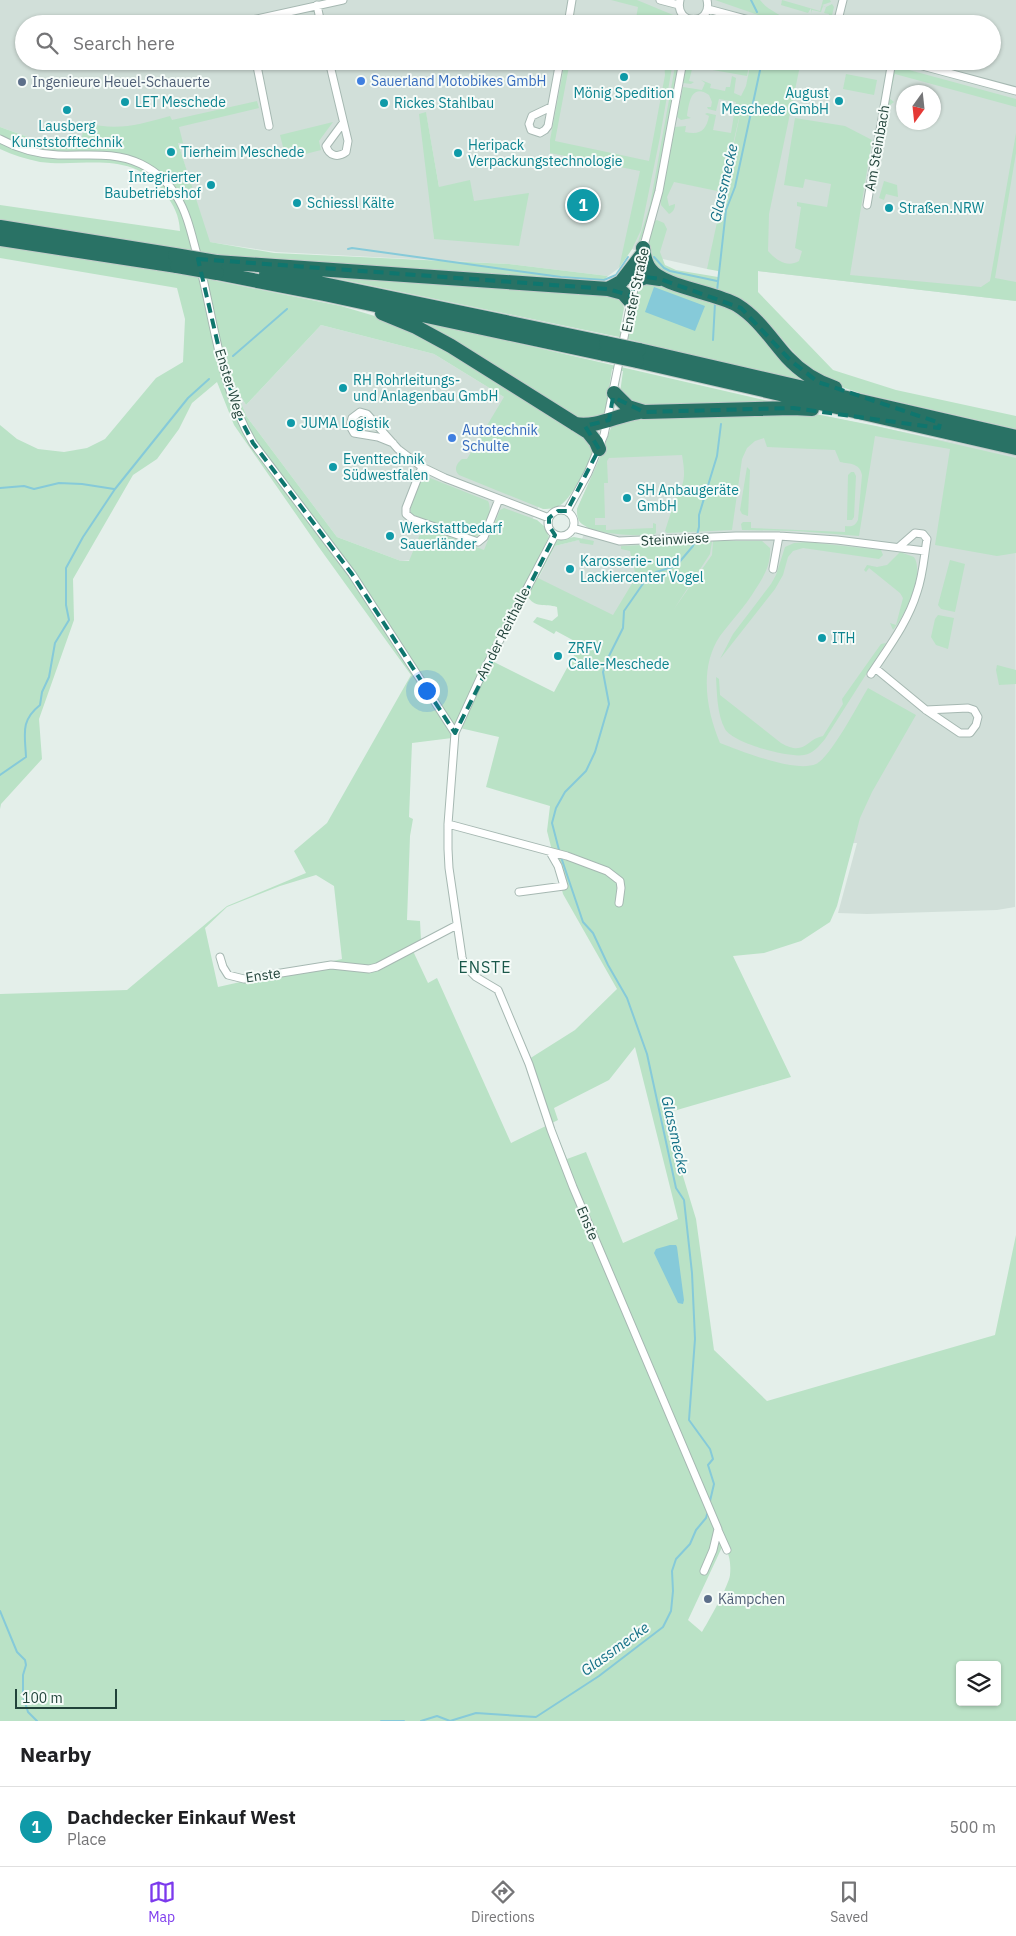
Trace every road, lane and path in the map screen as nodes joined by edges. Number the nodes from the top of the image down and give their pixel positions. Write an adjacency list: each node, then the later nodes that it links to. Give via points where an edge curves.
1 (343, 0): 7 (street)
2 (572, 0): 11 (street)
3 (660, 0): 6 (street)
4 (707, 0): 8 (street)
5 (843, 0): 15 (street)
6 (679, 3): 12 (street)
7 (318, 6): 9 (street); 10 (street)
8 (708, 9): 13 (street); 14 (street)
9 (283, 15)
10 (320, 15)
11 (570, 15)
12 (683, 15)
13 (704, 15)
14 (730, 15)
15 (839, 15)
16 (258, 70): 25 (street)
17 (331, 70): 24 (street)
18 (558, 70): 23 (street)
19 (681, 70): 30 (street, Enster Straße, via 663,173)
20 (890, 70): 27 (street, Am Steinbach)
21 (938, 70): 22 (street)
22 (1016, 91)
23 (551, 106)
24 (343, 123)
25 (269, 126)
26 (0, 139): 59 (street, Enster Weg, via 42,153 102,154 129,159 149,169 173,190 187,217 223,366 245,430 352,574)
27 (867, 205)
28 (0, 227): 31 (highway)
29 (0, 239): 31 (highway)
30 (642, 252): 33 (highway, via 648,266); 34 (street, Enster Straße); 35 (highway, via 622,282)
31 (176, 260): 32 (highway, bridge)
32 (216, 268): 35 (highway); 36 (highway); 38 (highway)
33 (660, 279): 34 (highway, via 646,277); 41 (highway, via 736,304 791,361 813,378)
34 (635, 281): 37 (street, Enster Straße)
35 (608, 289): 37 (highway, via 623,293)
36 (324, 294): 38 (highway); 43 (highway, via 424,331)
37 (631, 302): 39 (street, Enster Straße)
38 (605, 348): 41 (highway, bridge)
39 (614, 393): 40 (highway, via 628,408); 42 (street, Enster Straße)
40 (644, 412): 41 (highway, via 793,408); 42 (highway)
41 (902, 417): 44 (highway); 46 (highway)
42 (609, 420): 43 (highway, via 588,426); 47 (street, Enster Straße)
43 (574, 424): 47 (highway, via 592,436)
44 (1016, 437)
45 (393, 443): 45 (street, via 367,414 360,412 352,418 350,426 354,433); 48 (street)
46 (1016, 448)
47 (599, 449): 50 (street, Enster Straße)
48 (422, 467): 49 (street); 49 (street, via 406,508 406,514 412,520 478,542 484,537)
49 (499, 499): 51 (street)
50 (567, 511): 51 (street, via 558,510); 52 (street, via 573,518)
51 (549, 518): 53 (street, via 548,526)
52 (573, 528): 53 (street, via 564,536); 54 (street, Steinwiese, via 619,541)
53 (555, 534): 59 (street, An der Reithalle)
54 (779, 536): 55 (street, Steinwiese); 57 (street)
55 (899, 547): 56 (street, Steinwiese); 56 (street, via 919,532 927,539)
56 (925, 551): 58 (street, via 913,602 873,671)
57 (773, 569)
58 (926, 710): 58 (street, via 960,733 970,733 978,717 974,710 968,708)
59 (455, 733): 60 (street, Enste)
60 (448, 824): 61 (street); 64 (street, Enste, via 449,868)
61 (553, 853): 62 (street, via 564,886); 63 (street, via 594,865 615,876 621,884)
62 (519, 892)
63 (619, 903)
64 (458, 925): 65 (street, Enste, via 396,959 369,969 331,965 244,979 228,975); 66 (street, Enste, via 464,965 476,977 498,990 529,1064 573,1187)
65 (220, 957)
66 (718, 1529): 67 (street, Enste); 68 (street)
67 (726, 1550)
68 (704, 1570)

